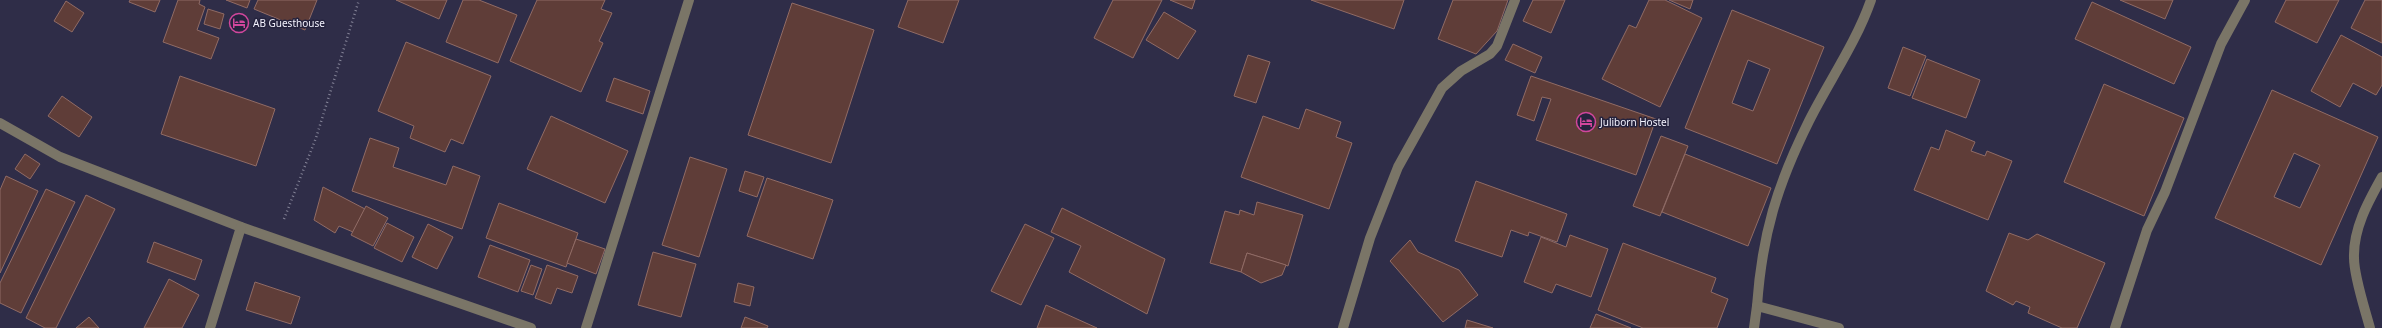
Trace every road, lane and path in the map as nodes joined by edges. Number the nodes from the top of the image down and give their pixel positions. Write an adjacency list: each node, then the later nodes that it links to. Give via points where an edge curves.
1 (359, 0): 9 (path, via 316,138)
2 (690, 0): 13 (street)
3 (1515, 0): 14 (street, via 1497,46 1490,54 1462,71 1442,88 1398,167 1370,238)
4 (1871, 0): 10 (street, via 1784,173 1771,212 1760,264)
5 (2245, 0): 17 (street, via 2221,44 2165,192 2147,230)
6 (0, 122): 8 (street, via 60,157)
7 (2382, 177): 18 (street, via 2367,203 2356,237 2354,259)
8 (241, 227): 9 (street); 11 (street)
9 (276, 239): 12 (street)
10 (1757, 306): 15 (street); 16 (street)
11 (210, 328)
12 (531, 328)
13 (586, 328)
14 (1343, 328)
15 (1754, 328)
16 (1839, 328)
17 (2115, 328)
18 (2370, 328)

